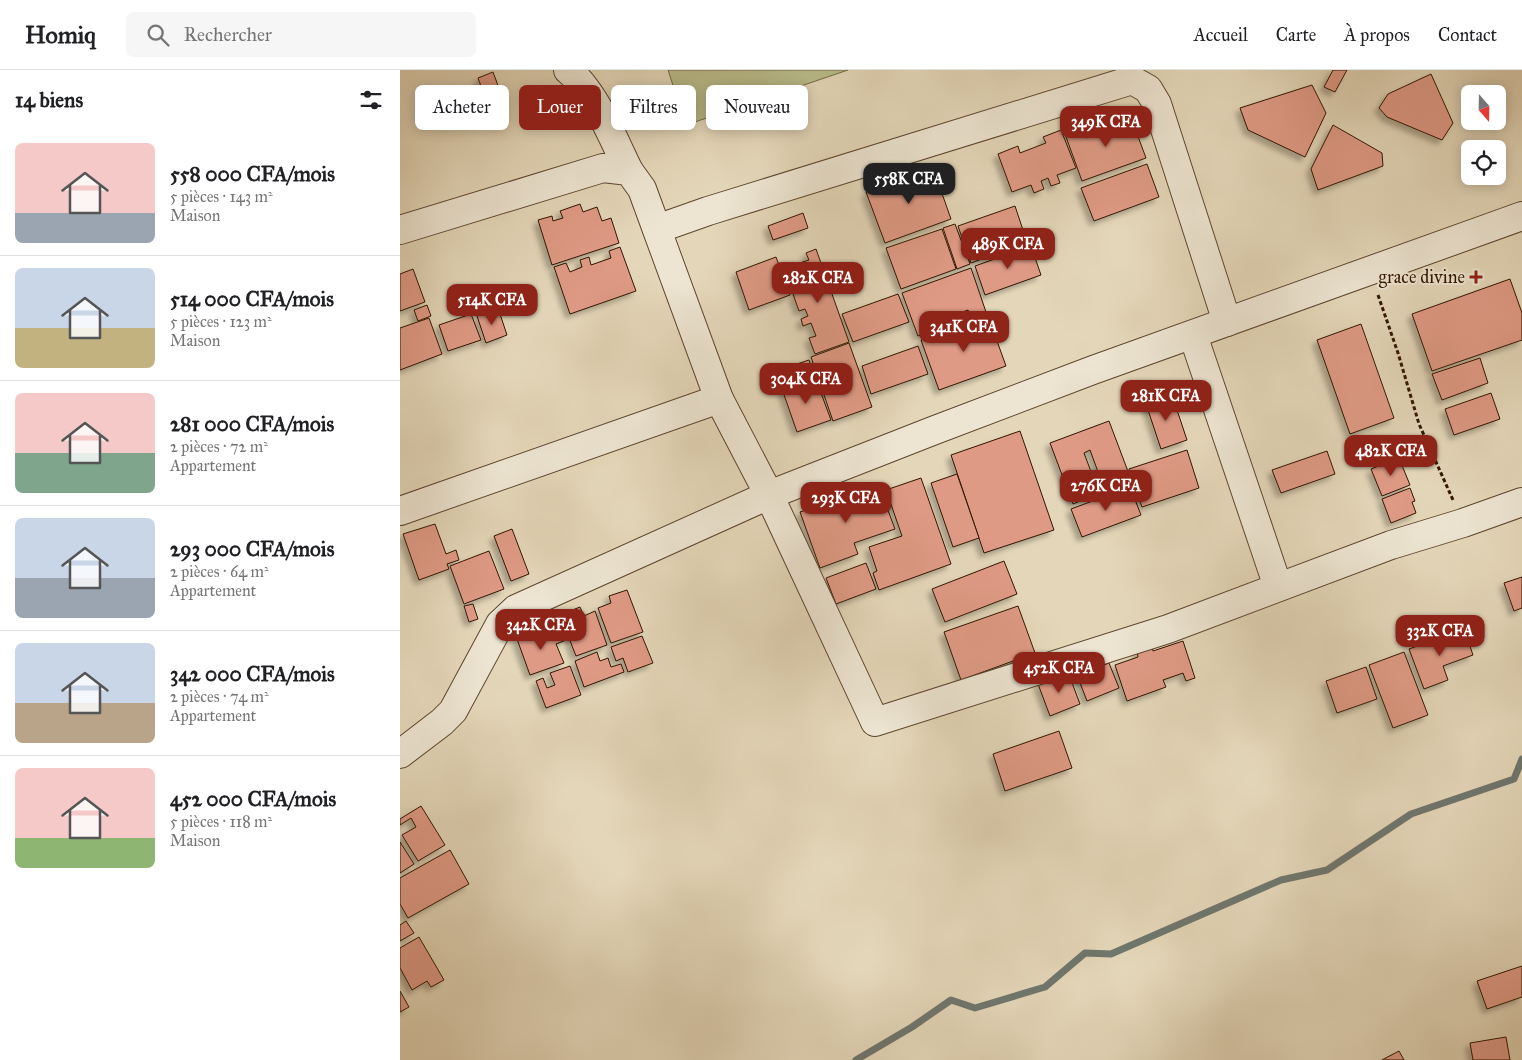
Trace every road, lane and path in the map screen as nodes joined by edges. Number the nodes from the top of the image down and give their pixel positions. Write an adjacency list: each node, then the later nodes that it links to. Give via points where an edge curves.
1 (568, 70): 2 (street, via 589,93)
2 (629, 171): 4 (street, via 642,189); 5 (street, via 603,168)
3 (1522, 216): 6 (street)
4 (657, 229): 7 (street, via 1132,80 1148,89 1157,104); 9 (street)
5 (400, 230)
6 (1370, 271): 7 (street); 13 (path, via 1419,424)
7 (1227, 322): 8 (street)
8 (1193, 335): 10 (street); 14 (street)
9 (719, 399): 10 (street); 12 (street)
10 (769, 495): 14 (street, via 875,722 1168,629); 15 (street, via 516,609 500,624 453,711)
11 (1522, 502): 13 (street)
12 (400, 511)
13 (1463, 523): 14 (street)
14 (1278, 587)
15 (400, 754)

